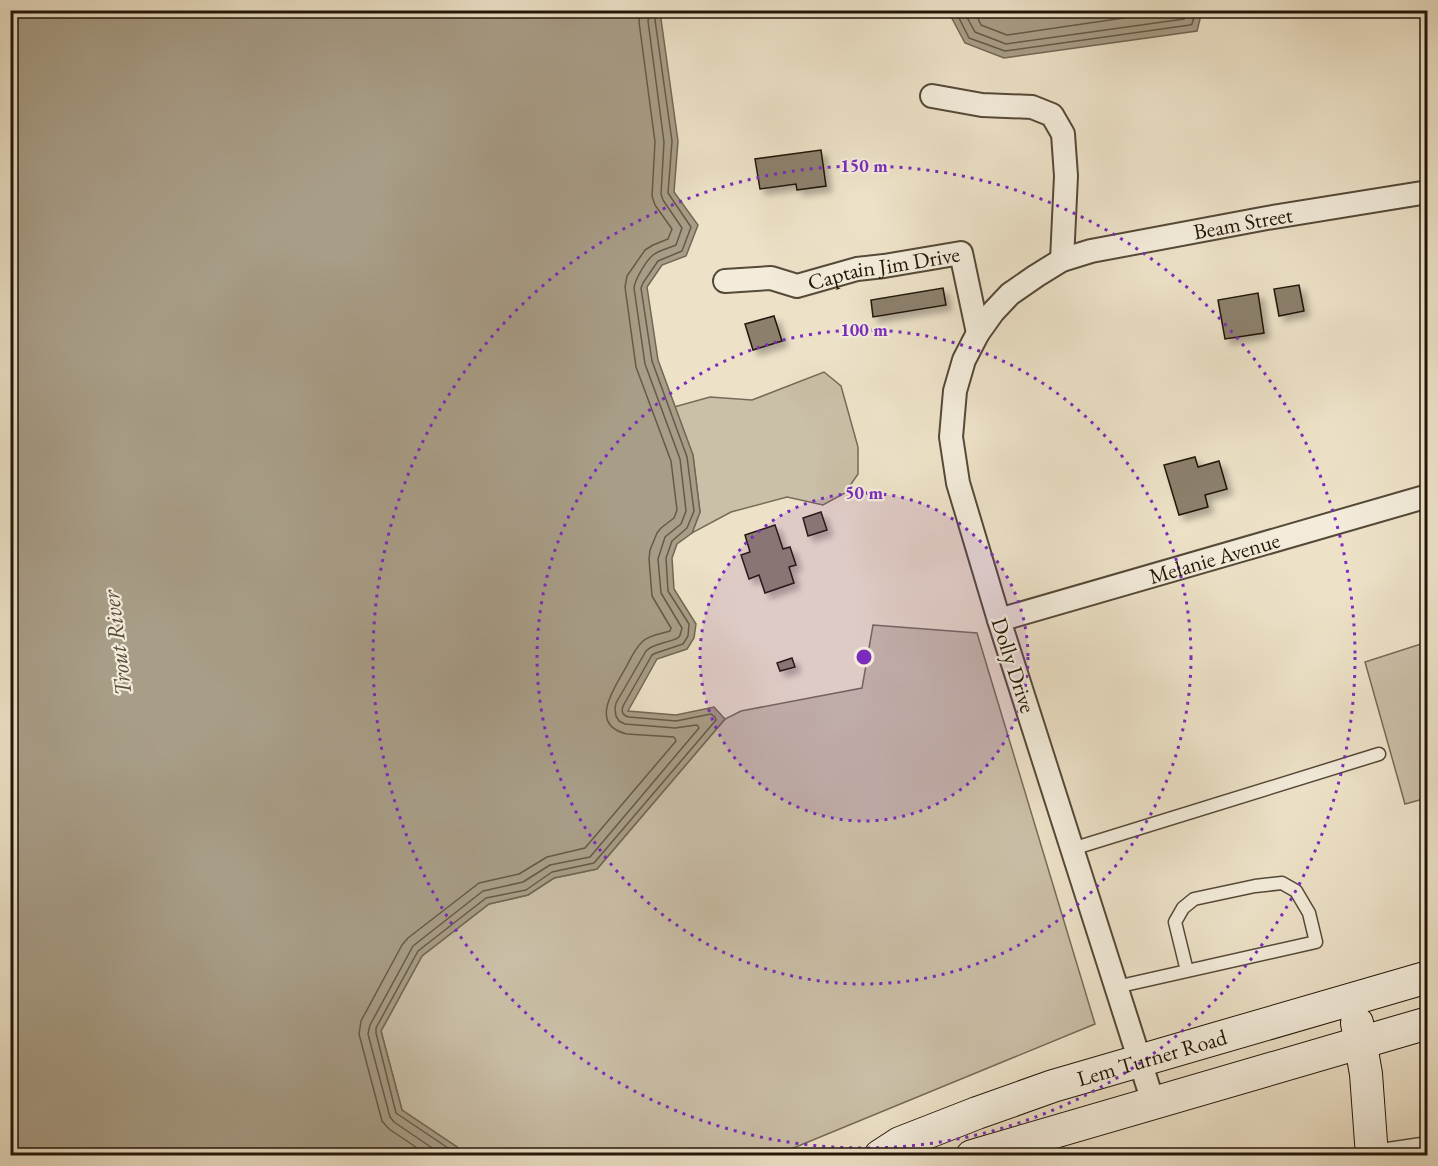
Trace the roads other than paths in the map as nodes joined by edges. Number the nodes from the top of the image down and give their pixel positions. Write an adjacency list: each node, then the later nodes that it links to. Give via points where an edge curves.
1 (932, 96): 3 (street, via 982,105 1032,107 1052,115 1063,134 1066,176)
2 (1428, 192): 3 (street, Beam Street, via 1255,220)
3 (1062, 260): 5 (street, Dolly Drive, via 1010,294)
4 (725, 281): 5 (street, Captain Jim Drive, via 771,278 797,286 856,269 961,253)
5 (978, 333): 7 (street, Dolly Drive, via 964,360 955,391 951,437 958,483)
6 (1428, 496): 7 (street, Melanie Avenue)
7 (999, 620): 9 (street, Dolly Drive)
8 (1379, 754): 9 (lane)
9 (1072, 849): 12 (street, Dolly Drive)
10 (1187, 971): 10 (lane, via 1316,942 1309,913 1296,891 1282,884 1256,886 1194,899 1175,922); 12 (lane)
11 (1428, 977): 13 (main road, Lem Turner Road)
12 (1116, 987): 16 (street, Dolly Drive)
13 (1352, 999): 15 (main road); 16 (main road, Lem Turner Road)
14 (1428, 1023): 15 (main road, Lem Turner Road)
15 (1362, 1042): 17 (main road, Lem Turner Road); 19 (main road)
16 (1140, 1060): 17 (street, Dolly Drive); 20 (main road, Lem Turner Road, via 977,1113 900,1143)
17 (1153, 1102): 21 (main road, Lem Turner Road)
18 (1428, 1143): 19 (lane)
19 (1372, 1154)
20 (880, 1155)
21 (972, 1155)

